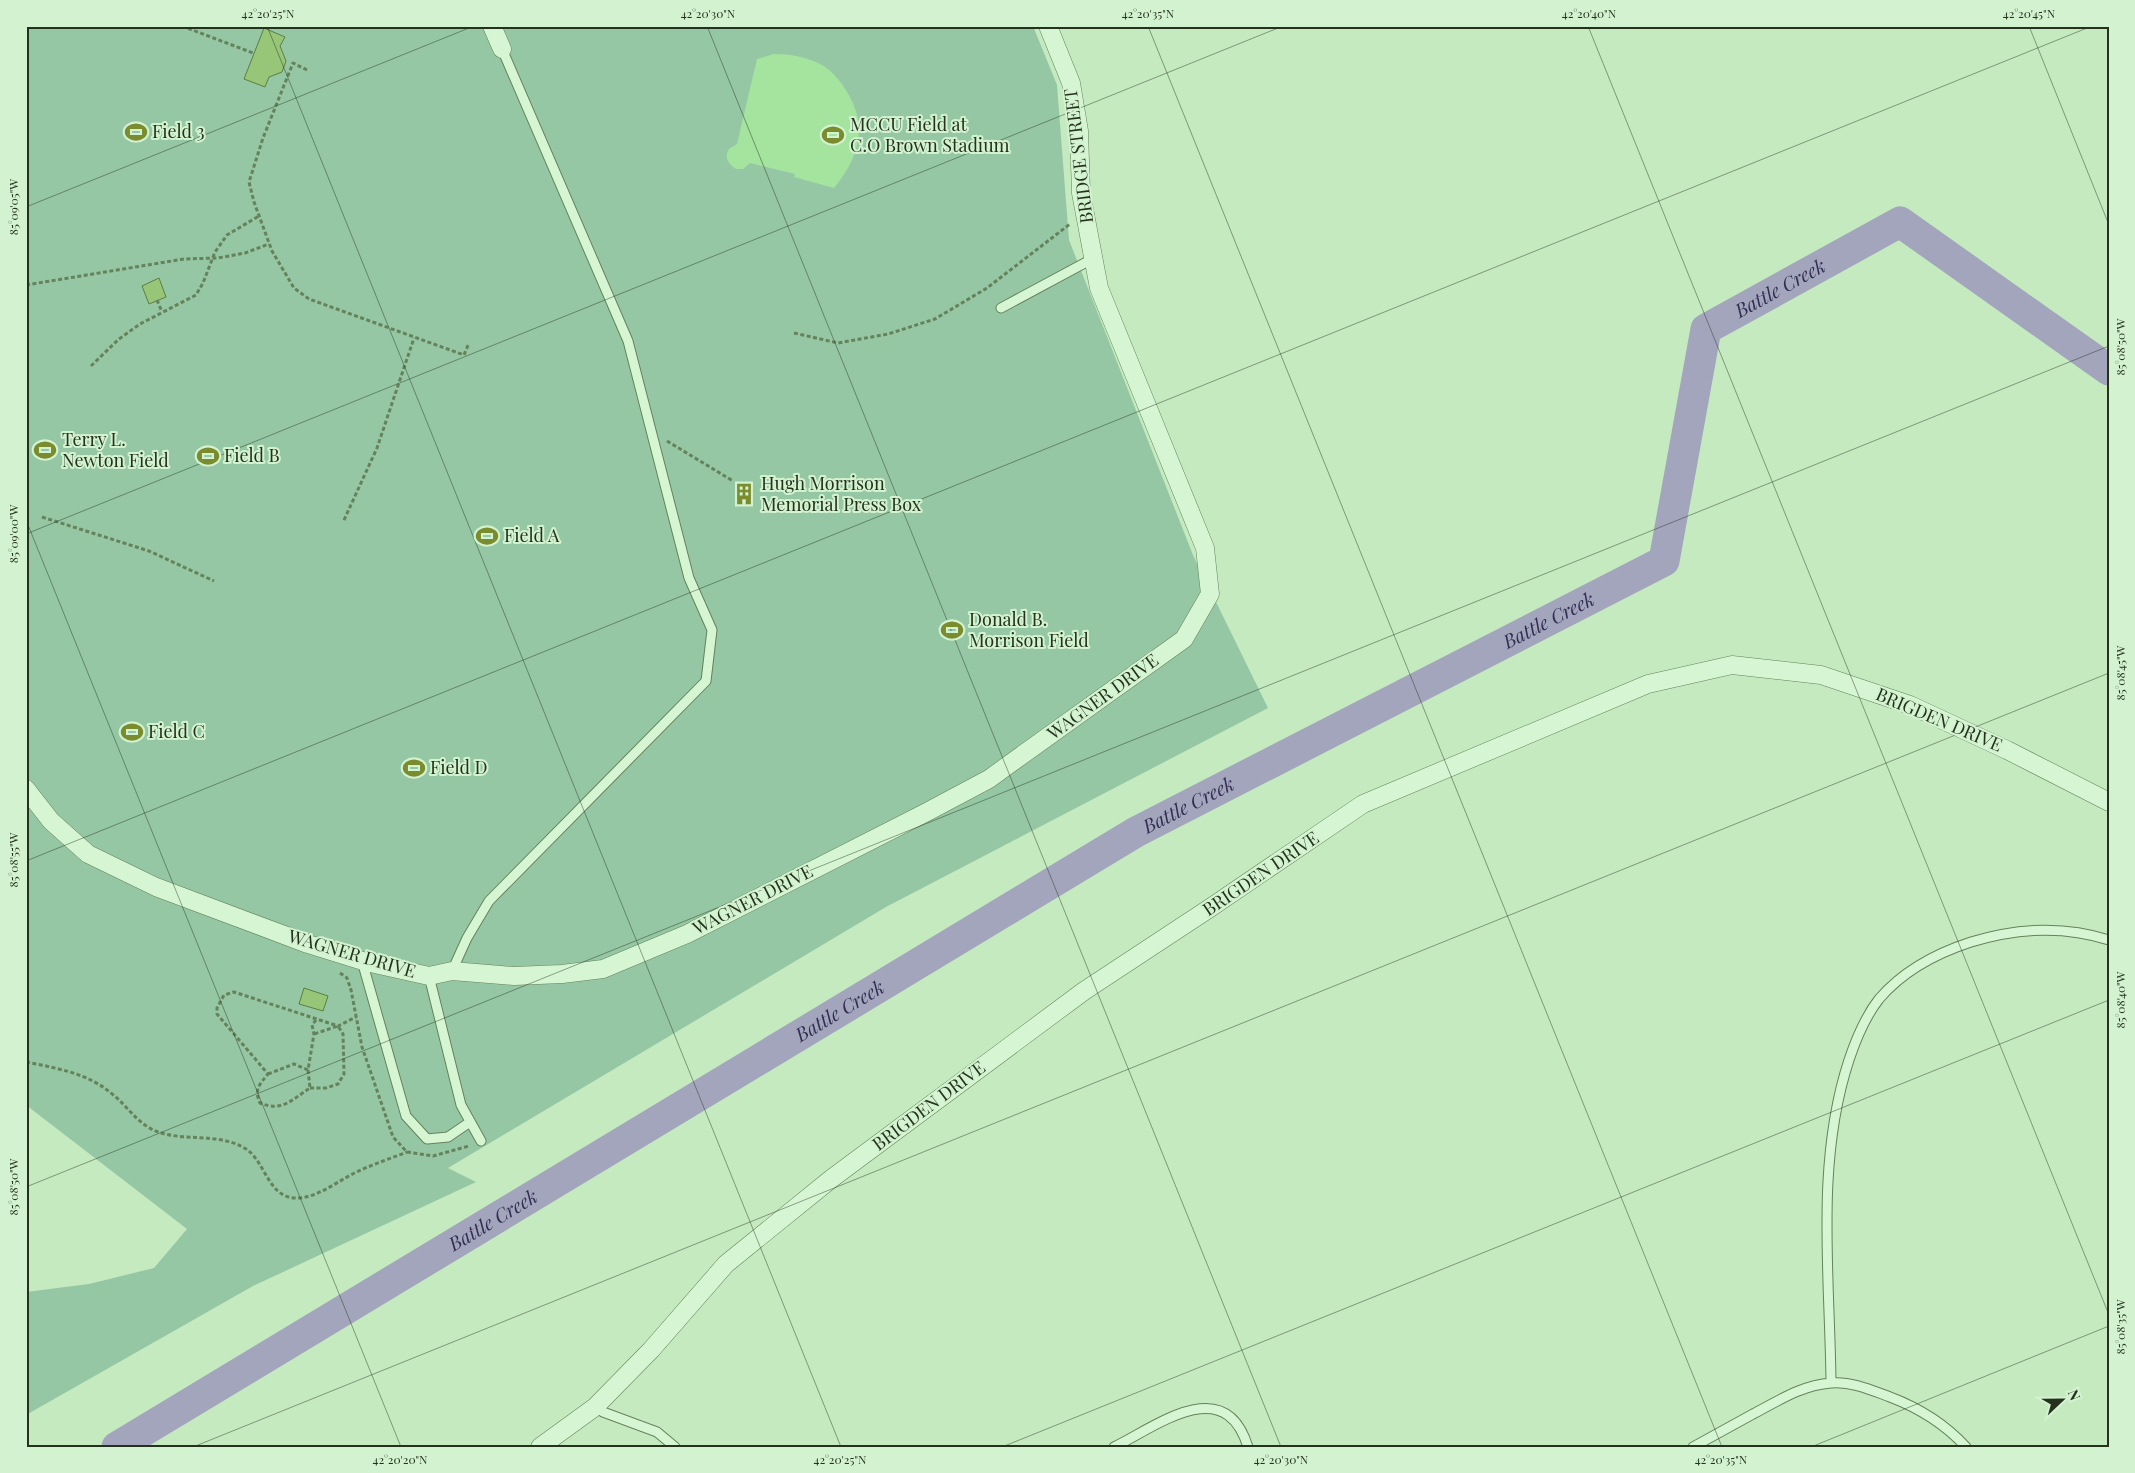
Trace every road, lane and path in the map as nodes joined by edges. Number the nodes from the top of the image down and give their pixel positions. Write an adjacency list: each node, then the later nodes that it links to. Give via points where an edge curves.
1 (182, 26): 5 (path)
2 (492, 26): 4 (street)
3 (1048, 26): 7 (street, BRIDGE STREET, via 1071,83 1079,131)
4 (502, 49): 21 (lane, via 628,340)
5 (253, 54)
6 (307, 70): 8 (path, via 293,64 263,138 249,182)
7 (1084, 213): 11 (street, BRIDGE STREET); 16 (path, via 987,288 935,319 888,334 838,343)
8 (259, 216): 9 (path); 10 (path, via 227,235)
9 (269, 244): 10 (path, via 245,253); 17 (path, via 294,288 309,299)
10 (212, 258): 12 (path, via 170,261); 15 (path, via 204,283 196,295)
11 (1094, 258): 14 (lane); 20 (street, BRIDGE STREET, via 1099,288)
12 (26, 285)
13 (158, 300): 15 (path)
14 (1001, 308)
15 (162, 312): 19 (path, via 119,339)
16 (794, 333)
17 (414, 338): 18 (path, via 464,356); 24 (path, via 377,448)
18 (469, 343)
19 (91, 364)
20 (1133, 372): 30 (street, WAGNER DRIVE, via 1205,548 1210,594 1184,639 989,779 687,934 603,969 514,976)
21 (652, 431): 22 (path); 30 (lane, via 689,578 712,630 706,681 488,901)
22 (733, 481)
23 (42, 516): 25 (path, via 149,551)
24 (344, 520)
25 (214, 581)
26 (26, 790): 29 (street, WAGNER DRIVE, via 51,821 88,854 156,887 219,912)
27 (2109, 802): 44 (street, BRIGDEN DRIVE, via 1910,705 1821,674 1732,665 1648,684 1363,804 1084,991 831,1179 726,1264)
28 (2109, 940): 43 (lane, via 2065,930 2028,930 1958,946 1903,978 1880,999 1868,1016 1854,1043 1834,1119 1828,1234)
29 (362, 960): 31 (street, WAGNER DRIVE); 40 (lane, via 406,1116 427,1139 448,1137)
30 (452, 971): 31 (street, WAGNER DRIVE)
31 (429, 976): 40 (lane, via 461,1105)
32 (356, 1017): 34 (path)
33 (316, 1020): 34 (path); 35 (path, via 312,1025); 38 (path, via 234,992 224,995 217,1014)
34 (338, 1026): 35 (path); 39 (path, via 343,1034 344,1074 338,1084)
35 (314, 1034): 37 (path)
36 (26, 1062): 42 (path, via 73,1072 97,1083 147,1128 191,1139 222,1139 238,1144 249,1151 282,1194 294,1198 305,1198 354,1173)
37 (308, 1070): 38 (path, via 294,1064); 39 (path)
38 (268, 1074): 39 (path, via 256,1094 260,1103 272,1108 284,1105)
39 (310, 1088)
40 (470, 1122): 41 (lane)
41 (481, 1141)
42 (408, 1152)
43 (1830, 1383): 49 (lane, via 1783,1397); 50 (lane, via 1861,1386 1924,1412 1952,1432)
44 (595, 1406): 45 (street, BRIGDEN DRIVE); 46 (lane, via 657,1432)
45 (540, 1447)
46 (675, 1447)
47 (1114, 1447): 48 (lane, via 1181,1412 1210,1407 1226,1414 1239,1426)
48 (1248, 1447)
49 (1693, 1447)
50 (1966, 1447)

